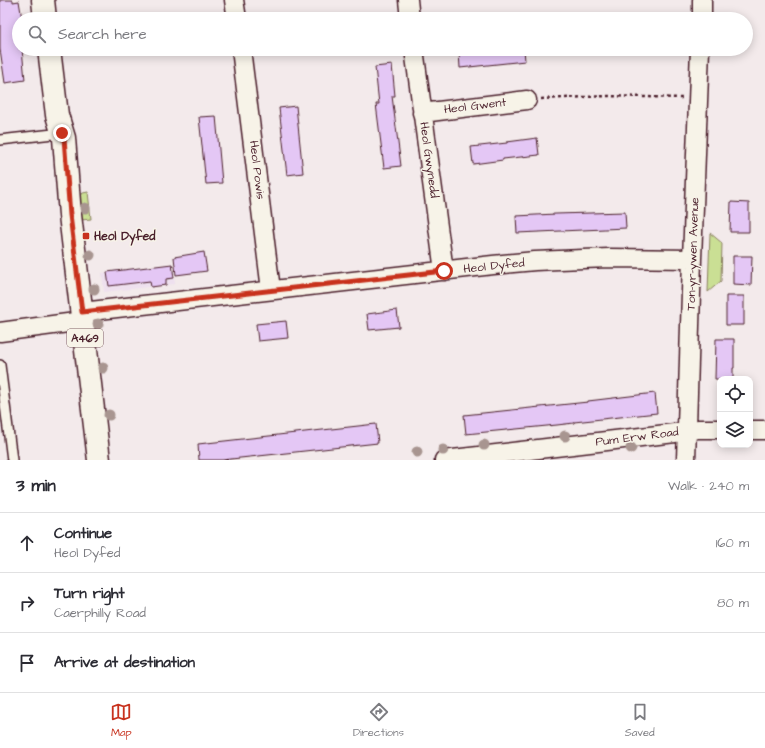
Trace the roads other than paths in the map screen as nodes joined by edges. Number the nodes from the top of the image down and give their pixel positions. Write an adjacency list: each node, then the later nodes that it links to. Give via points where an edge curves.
1 (43, 0): 5 (main road)
2 (234, 0): 6 (street)
3 (408, 0): 7 (street)
4 (702, 0): 8 (street)
5 (45, 12)
6 (236, 12)
7 (409, 12)
8 (702, 12)
9 (50, 56): 15 (main road, A469, via 57,115)
10 (242, 56): 19 (street, Heol Powis)
11 (415, 56): 14 (street, Heol Gwynedd)
12 (700, 56): 17 (street, Ton-yr-ywen Avenue)
13 (527, 100): 14 (street, Heol Gwent)
14 (422, 113): 18 (street, Heol Gwynedd)
15 (62, 133): 16 (lane); 20 (main road, A469)
16 (0, 140)
17 (692, 259): 18 (street, Heol Dyfed, via 583,259); 27 (street, Ton-yr-ywen Avenue)
18 (444, 271): 19 (street, Heol Dyfed)
19 (271, 290): 20 (street, Heol Dyfed)
20 (82, 317): 21 (street, Heol Dyfed); 29 (main road, A469)
21 (0, 332)
22 (0, 365): 23 (lane)
23 (4, 425): 28 (lane)
24 (717, 429): 27 (street, Pum Erw Road)
25 (753, 430): 26 (street)
26 (765, 430)
27 (687, 431): 30 (street, Pum Erw Road); 31 (street, Ton-yr-ywen Avenue)
28 (12, 460)
29 (100, 460)
30 (444, 460)
31 (686, 460)

